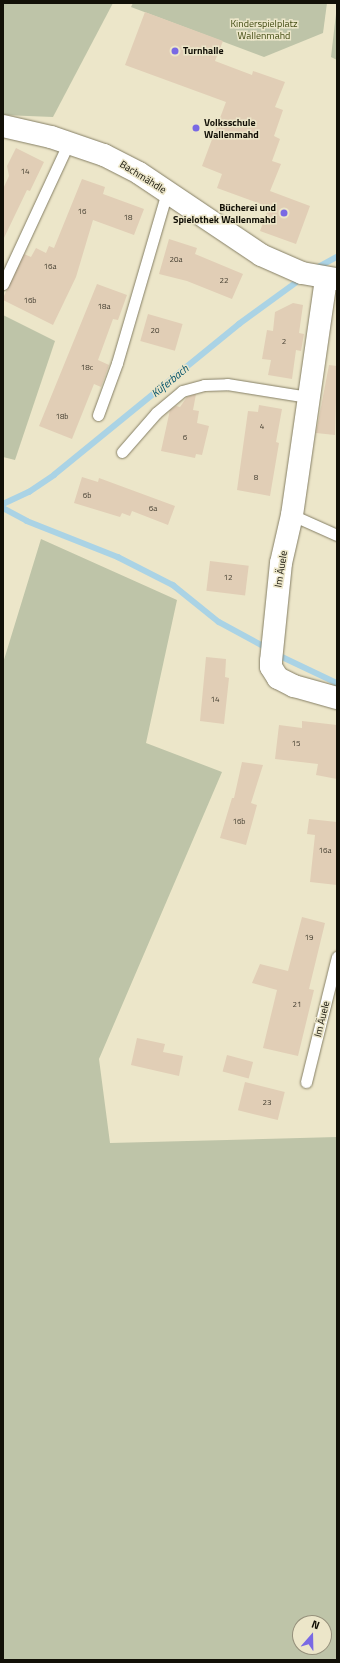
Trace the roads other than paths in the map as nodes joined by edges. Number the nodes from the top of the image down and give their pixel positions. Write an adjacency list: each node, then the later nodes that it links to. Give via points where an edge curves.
1 (3, 126): 2 (street, Bachmähdle)
2 (70, 142): 3 (street, Bachmähdle, via 116,160); 5 (lane)
3 (166, 192): 4 (street, Bachmähdle, via 261,255); 7 (lane, via 117,363)
4 (321, 277): 6 (street, Im Äuele)
5 (3, 284)
6 (308, 397): 8 (lane, via 227,384 204,385 182,391 156,413); 9 (street, Im Äuele)
7 (98, 415)
8 (122, 452)
9 (292, 515): 10 (lane); 11 (street, Im Äuele, via 272,631 271,668 278,678 294,686)
10 (337, 535)
11 (337, 698)
12 (337, 957): 13 (lane, Im Äuele)
13 (306, 1082)

